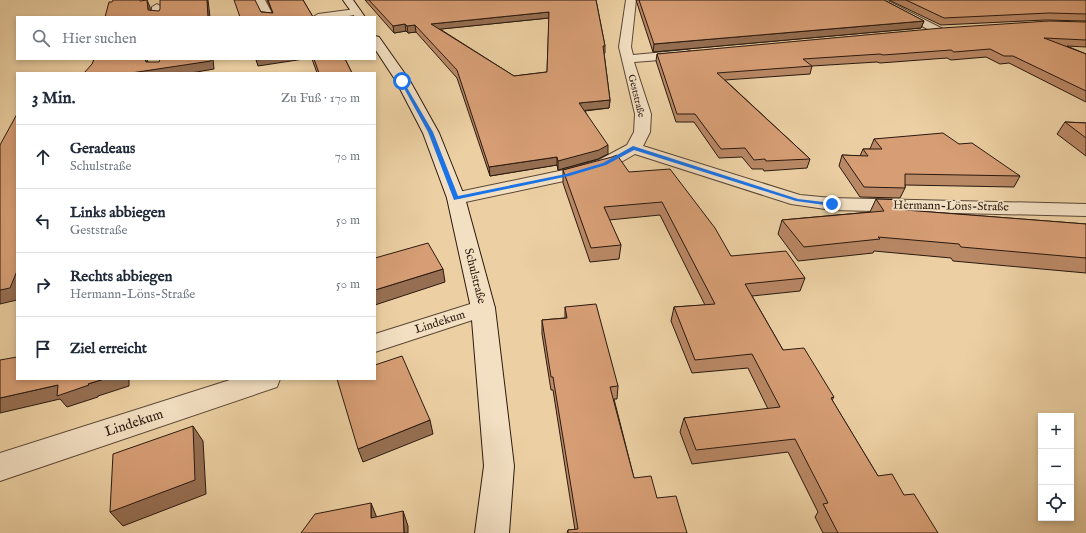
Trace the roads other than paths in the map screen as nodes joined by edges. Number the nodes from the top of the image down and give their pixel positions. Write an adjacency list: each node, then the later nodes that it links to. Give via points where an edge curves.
1 (260, 0): 6 (street)
2 (348, 0): 5 (street)
3 (631, 0): 13 (street, Geststraße, via 625,47)
4 (878, 0): 9 (street)
5 (358, 14): 7 (street)
6 (268, 16)
7 (331, 16)
8 (954, 30): 9 (street)
9 (939, 31): 10 (street)
10 (916, 34)
11 (376, 42): 15 (street, Schulstraße, via 431,132)
12 (697, 53): 13 (street)
13 (627, 59): 14 (street, Geststraße, via 642,114 642,132)
14 (633, 148): 15 (street, via 604,164 567,175); 16 (street, Hermann-Löns-Straße, via 798,200 832,204)
15 (456, 198): 17 (street, Schulstraße)
16 (1086, 210)
17 (483, 308): 18 (street, Lindekum); 21 (street, Schulstraße, via 499,466)
18 (376, 343)
19 (264, 380): 20 (street, Lindekum)
20 (0, 467)
21 (492, 533)

